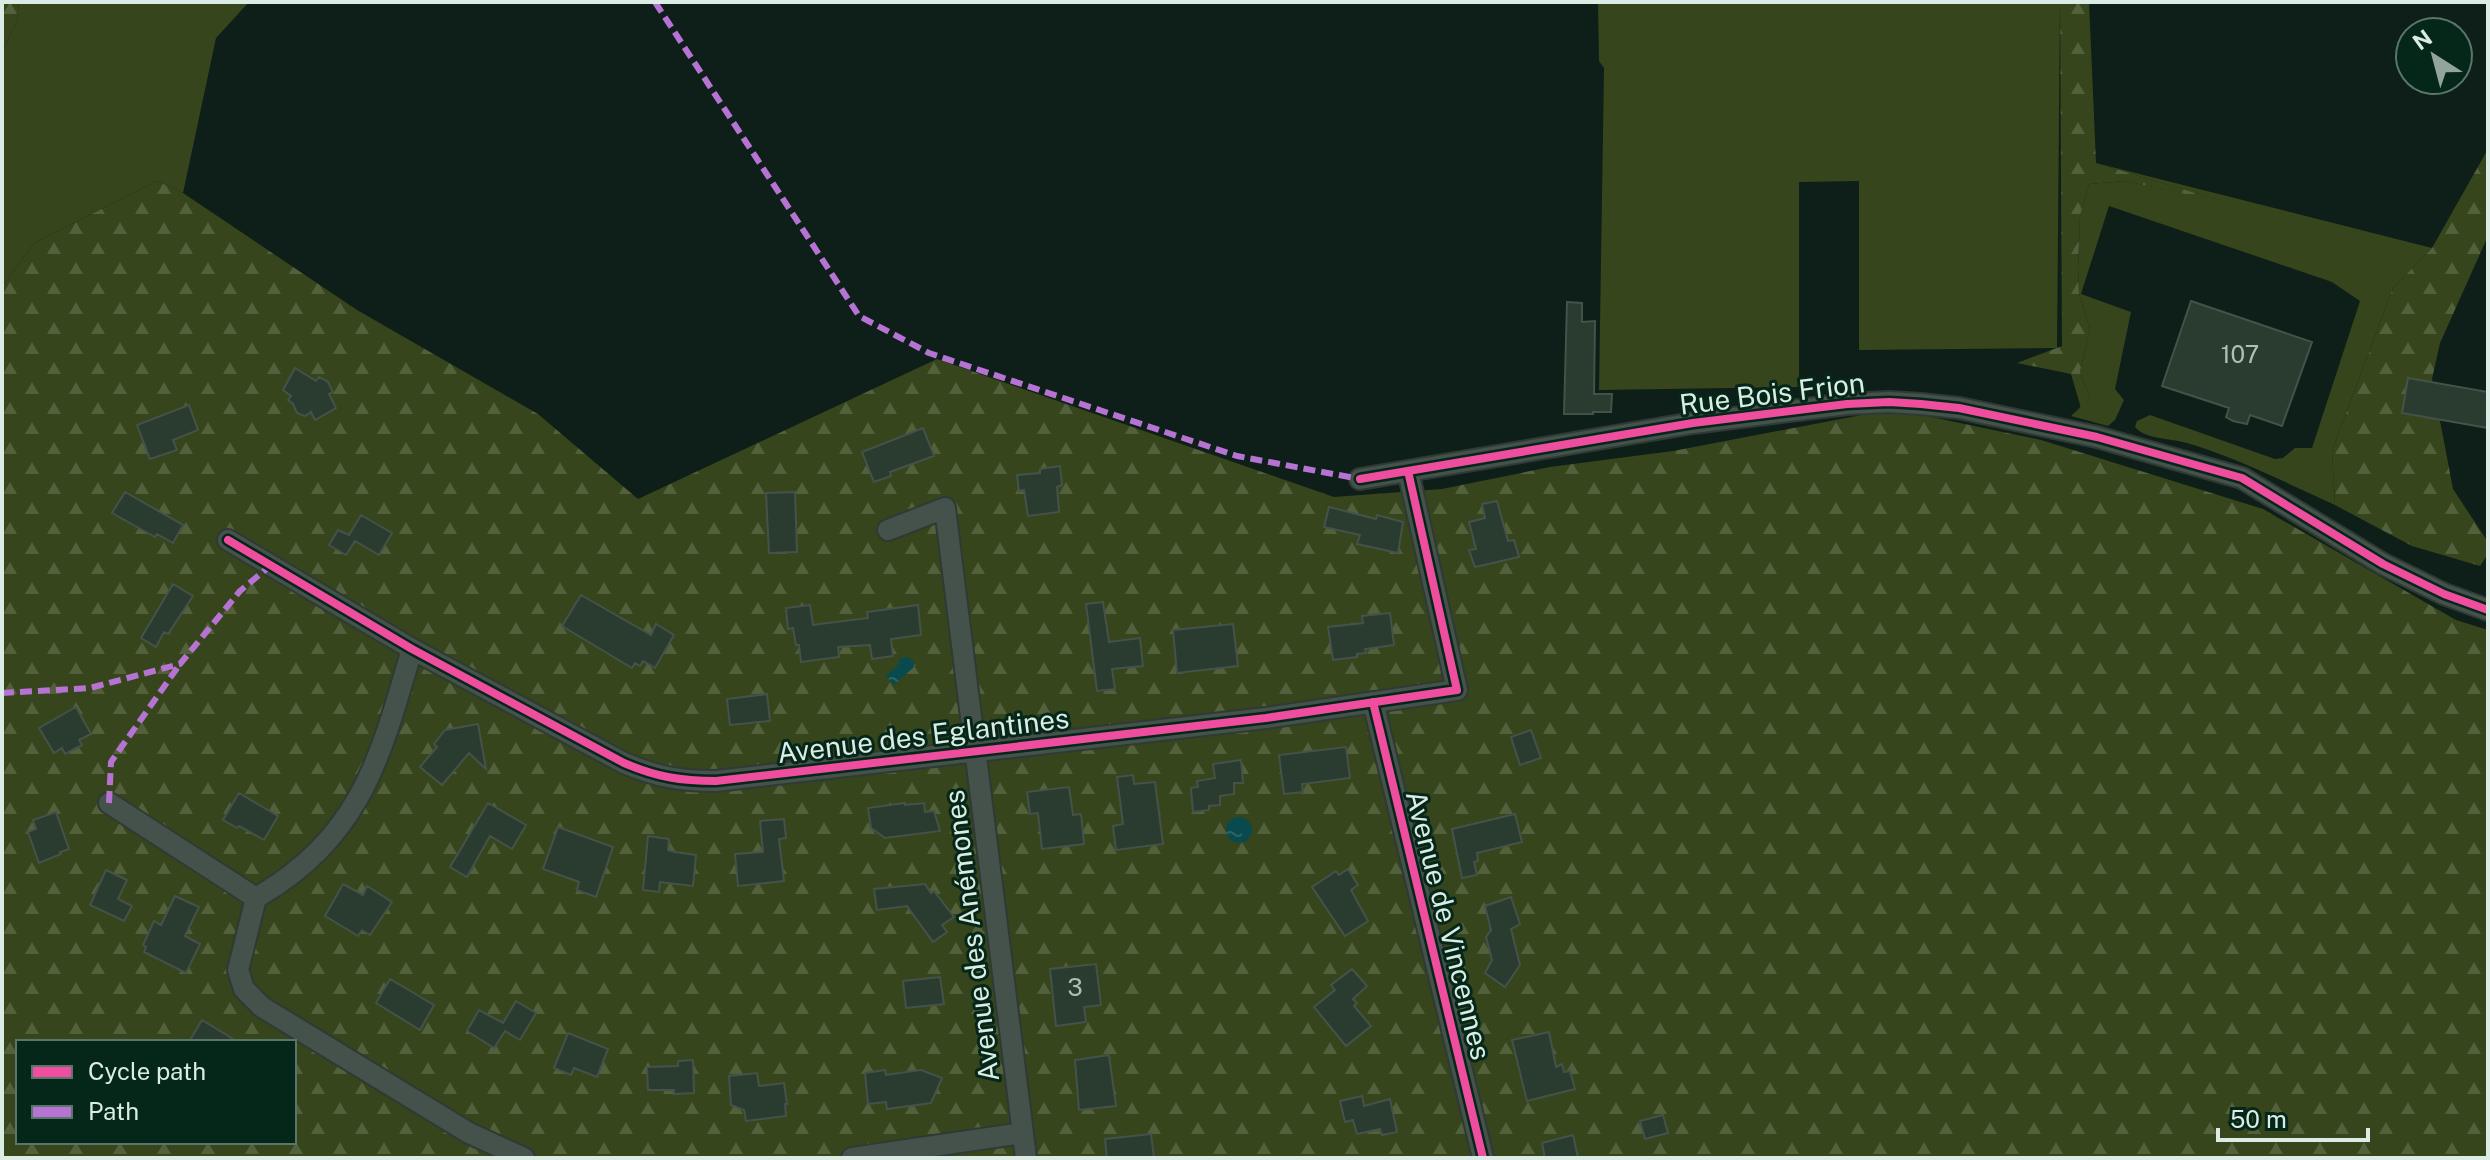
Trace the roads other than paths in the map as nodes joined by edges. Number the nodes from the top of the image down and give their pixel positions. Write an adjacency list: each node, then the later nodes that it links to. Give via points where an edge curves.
1 (1408, 471): 2 (street, Rue Bois Frion); 5 (street, Rue Bois Frion, via 1693,423 1847,404 1959,408 2097,437 2242,478 2383,564); 7 (street, Avenue des Eglantines, via 1457,690)
2 (1360, 479)
3 (888, 530): 8 (street, Avenue des Anémones, via 945,508)
4 (228, 540): 6 (street, Avenue des Eglantines)
5 (2488, 610)
6 (412, 649): 8 (street, Avenue des Eglantines, via 624,763 682,781); 10 (street, via 385,741 355,804 315,856)
7 (1373, 702): 8 (street, Avenue des Eglantines); 15 (street, Avenue de Vincennes)
8 (977, 751): 11 (street, Avenue des Anémones)
9 (109, 803): 10 (street)
10 (256, 898): 12 (street, via 238,970 244,989 262,1007 469,1133)
11 (1023, 1133): 13 (street); 14 (street)
12 (524, 1158)
13 (852, 1158)
14 (1026, 1158)
15 (1483, 1158)

